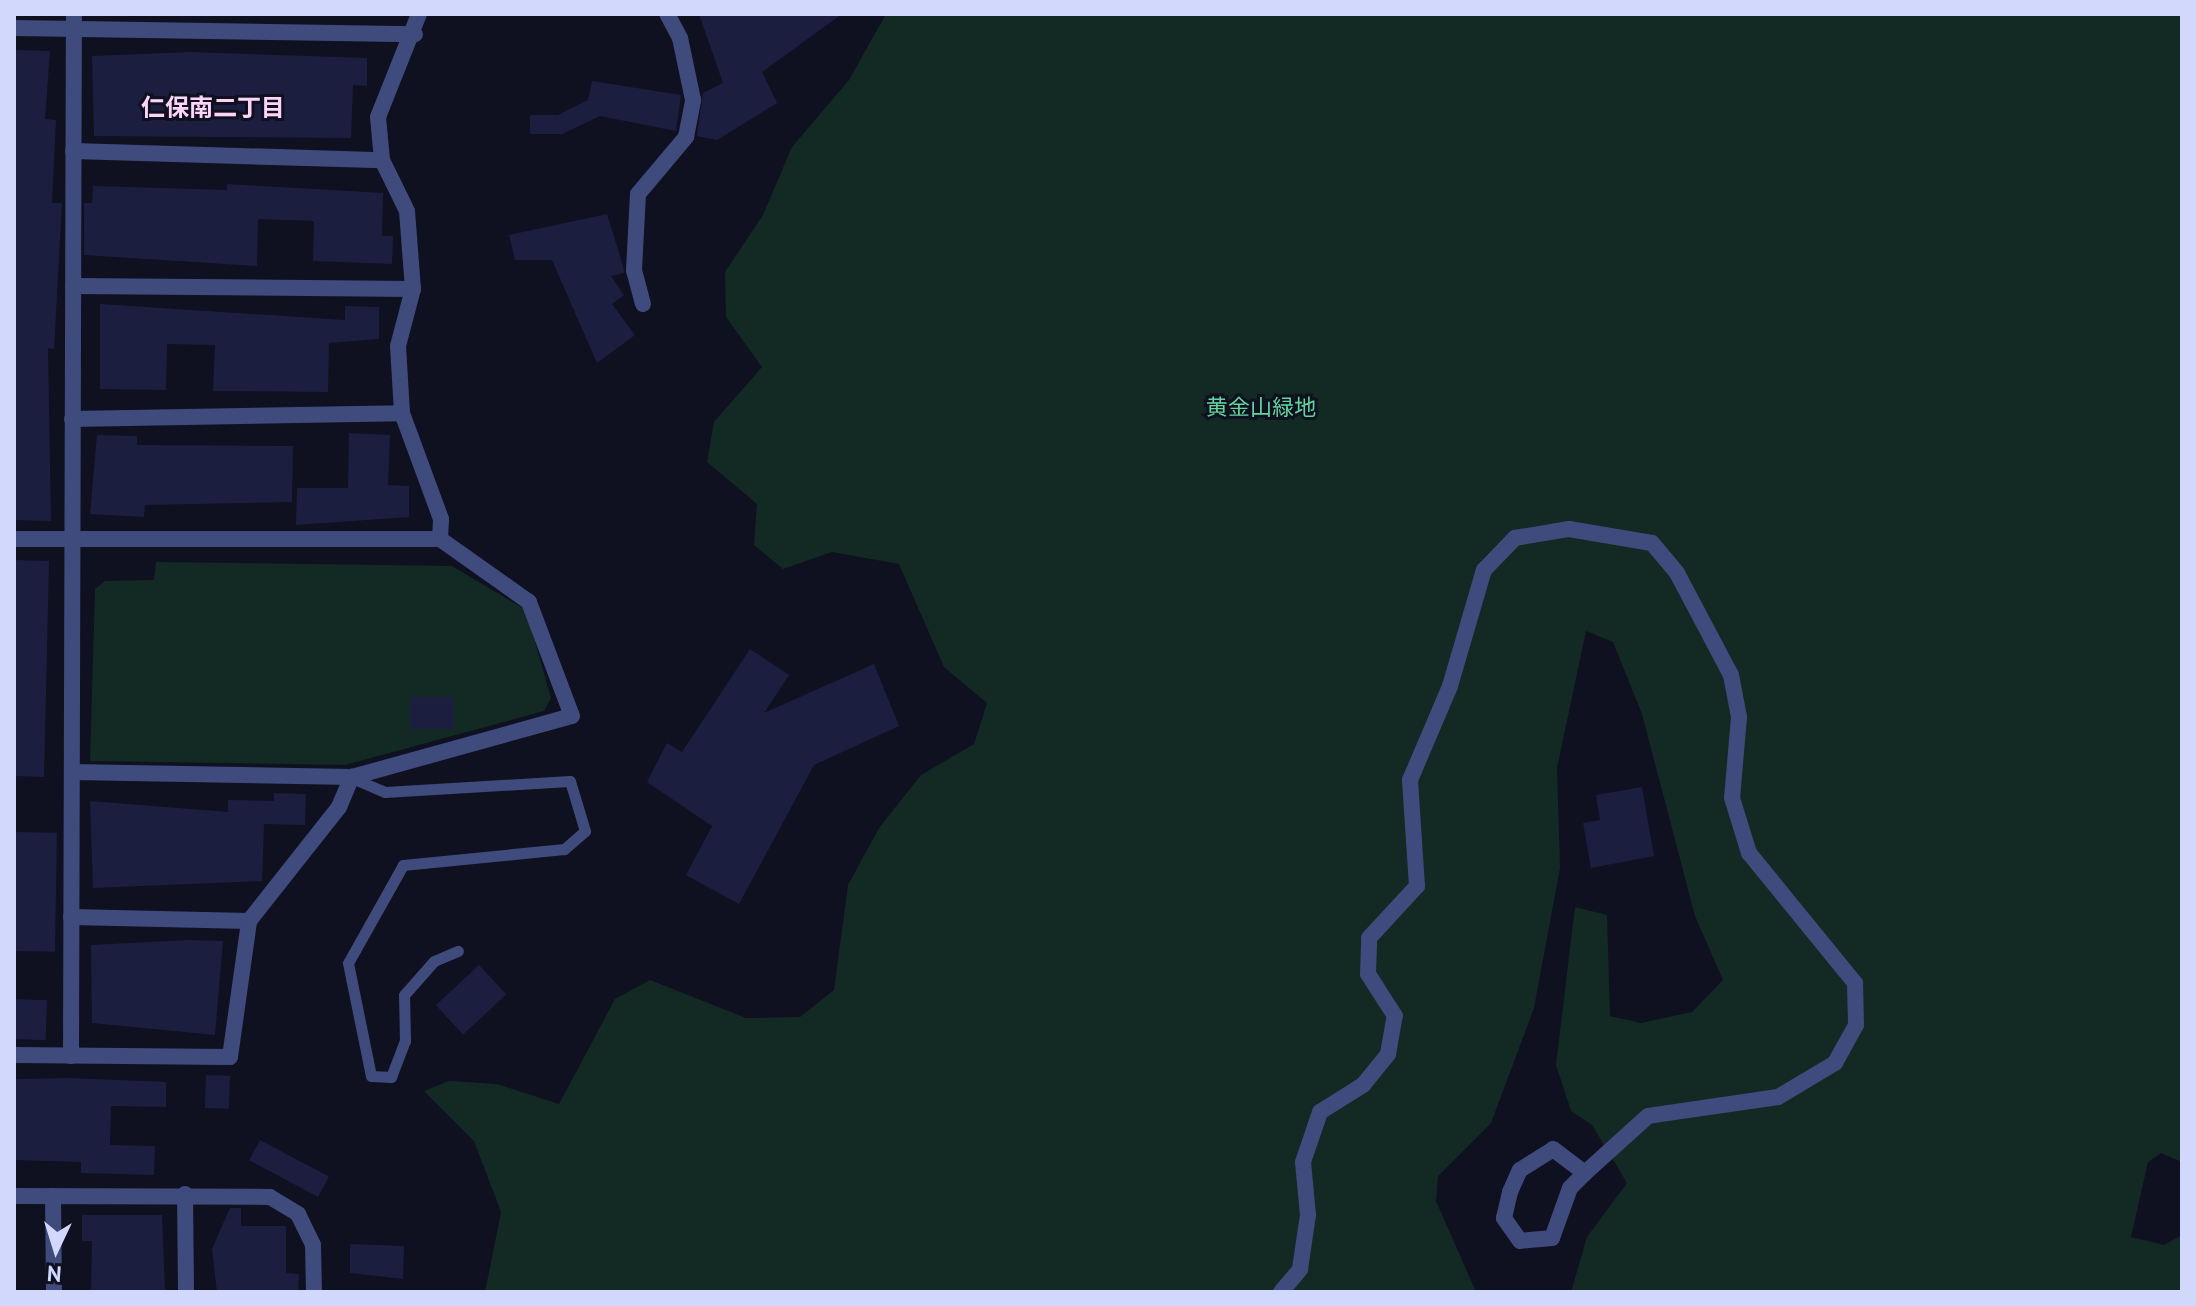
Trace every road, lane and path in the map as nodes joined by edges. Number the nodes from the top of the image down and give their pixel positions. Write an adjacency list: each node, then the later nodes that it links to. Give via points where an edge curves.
1 (419, 14): 5 (street)
2 (667, 14): 10 (street, via 680,38 693,100 686,137 638,194 634,270)
3 (74, 21): 4 (street); 5 (street); 6 (street)
4 (14, 28)
5 (415, 34): 7 (street, via 378,117)
6 (73, 151): 7 (street); 8 (street)
7 (382, 160): 9 (street, via 407,211)
8 (73, 286): 9 (street); 12 (street)
9 (413, 289): 11 (street, via 398,346)
10 (643, 304)
11 (402, 413): 12 (street); 15 (street, via 441,519)
12 (72, 419): 14 (street)
13 (14, 539): 14 (street)
14 (72, 539): 15 (street); 16 (street)
15 (440, 539): 17 (street, via 529,602 572,716)
16 (72, 772): 17 (street); 18 (street)
17 (352, 777): 19 (street, via 339,807); 20 (lane, via 385,792 570,781 585,831 564,849 403,865 348,963 371,1076 391,1077 405,1041 404,995 434,961)
18 (71, 917): 19 (street); 22 (street)
19 (249, 921): 22 (street, via 230,1057)
20 (458, 951)
21 (14, 1055): 22 (street)
22 (71, 1056)
23 (1585, 1173): 23 (street, via 1570,1188 1552,1238 1536,1245 1510,1232 1505,1205 1520,1170 1553,1149); 30 (street, via 1648,1116 1778,1097 1835,1063 1856,1025 1855,983 1749,853 1732,798 1739,717 1731,675 1677,573 1652,543 1569,529 1515,538 1484,570 1450,686 1410,780 1417,886 1369,938 1368,974 1395,1016 1388,1054 1363,1085 1320,1112 1303,1162 1308,1215 1300,1269)
24 (185, 1194): 26 (street); 28 (street); 29 (street, via 270,1197 298,1214 313,1245)
25 (14, 1196): 26 (street)
26 (53, 1196): 27 (street)
27 (54, 1292)
28 (186, 1292)
29 (314, 1292)
30 (1281, 1292)

